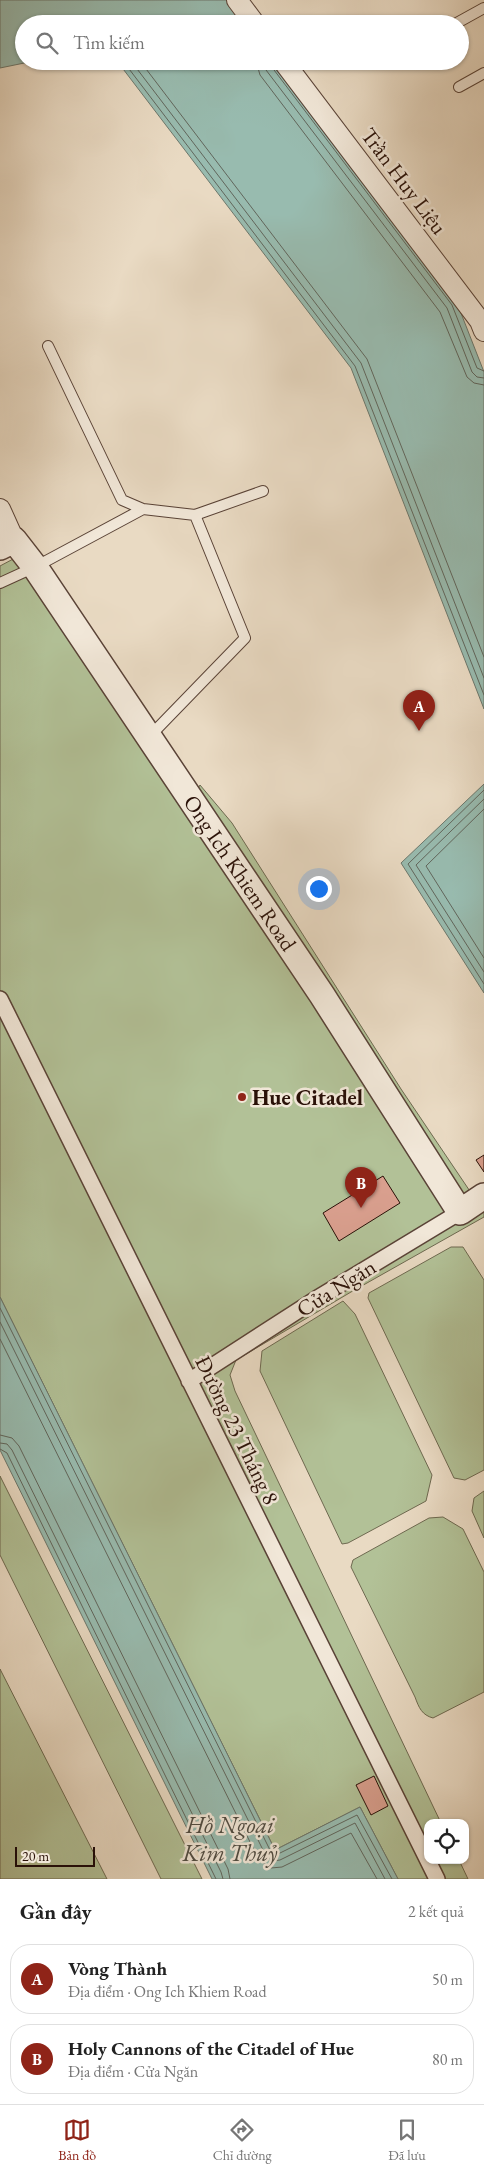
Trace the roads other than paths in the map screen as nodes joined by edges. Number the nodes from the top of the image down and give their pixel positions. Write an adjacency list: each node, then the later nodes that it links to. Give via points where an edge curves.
1 (237, 0): 3 (street)
2 (484, 8): 4 (lane)
3 (248, 15)
4 (469, 16)
5 (290, 70): 8 (street, Trần Huy Liệu)
6 (484, 73): 7 (lane)
7 (459, 86)
8 (483, 324)
9 (48, 346): 12 (lane, via 122,500)
10 (262, 491): 13 (lane)
11 (0, 509): 14 (street)
12 (143, 509): 13 (lane); 15 (lane)
13 (195, 515): 17 (lane, via 245,638)
14 (7, 543): 15 (street, Ong Ich Khiem Road)
15 (35, 567): 16 (lane); 17 (street, Ong Ich Khiem Road)
16 (0, 583)
17 (149, 736): 20 (street, Ong Ich Khiem Road, via 322,996)
18 (0, 999): 21 (street, Đường 23 Tháng 8)
19 (484, 1196): 20 (street, Cửa Ngăn)
20 (460, 1212): 21 (street, Cửa Ngăn)
21 (190, 1381): 22 (street, Đường 23 Tháng 8)
22 (437, 1879)

